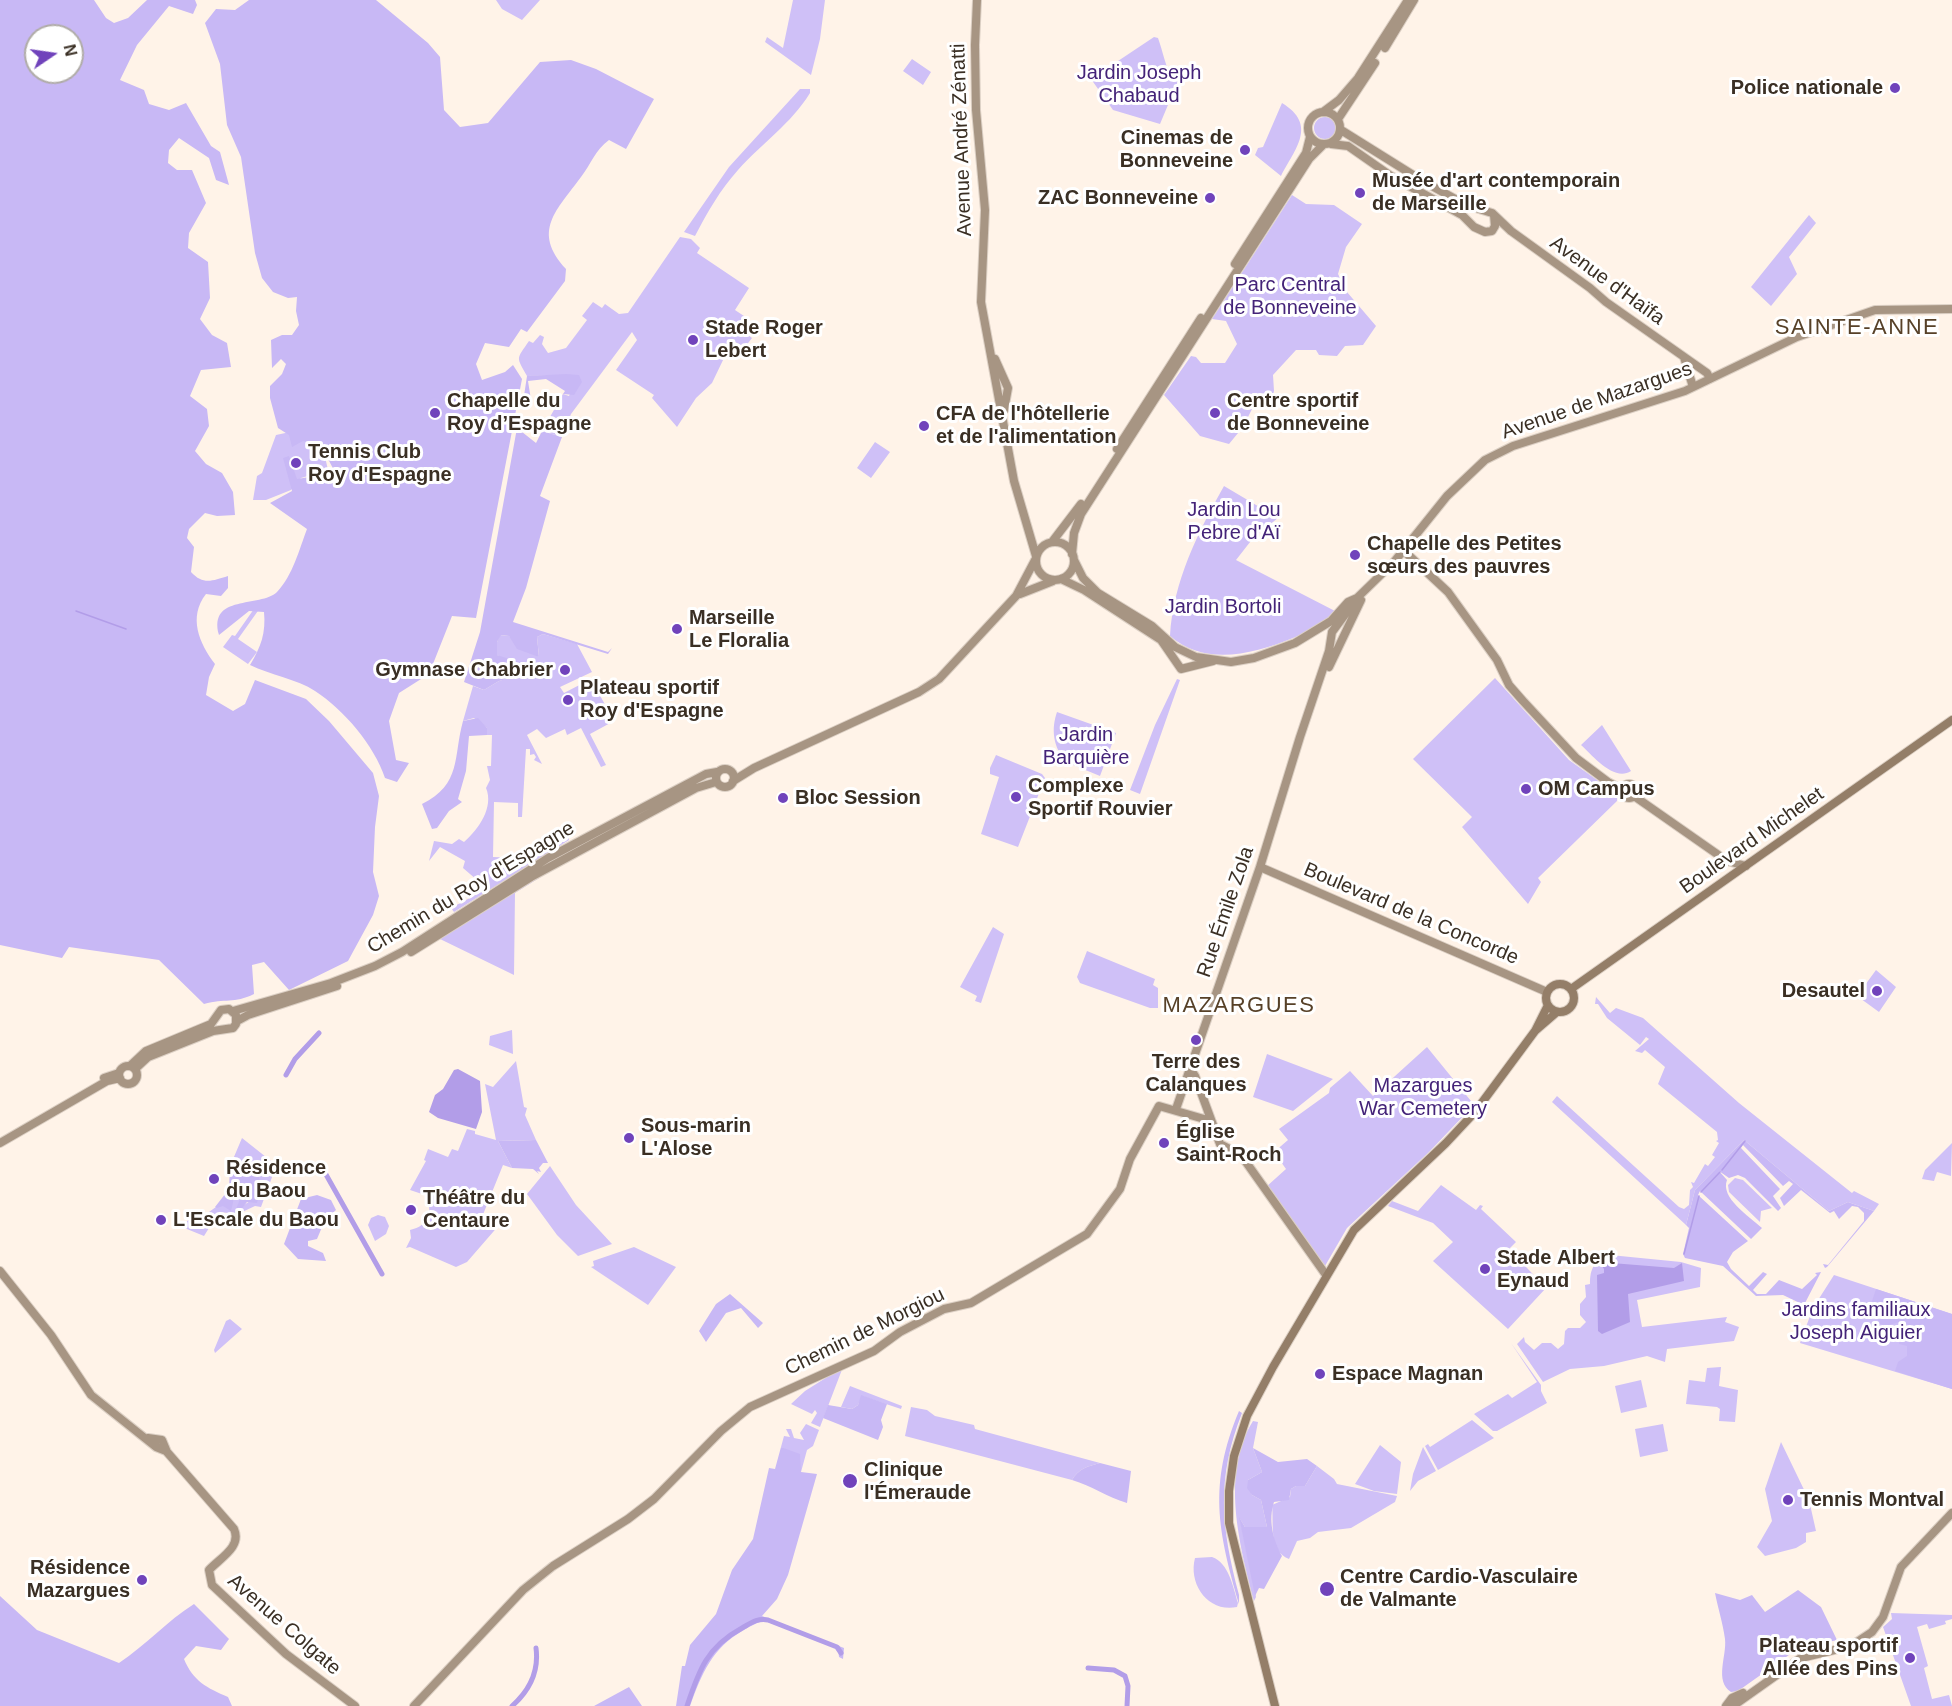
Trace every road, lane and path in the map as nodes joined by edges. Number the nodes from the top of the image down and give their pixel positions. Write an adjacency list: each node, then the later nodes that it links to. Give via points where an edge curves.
1 (977, 0): 20 (street, Avenue André Zénatti, via 976,110 985,210 980,288 1014,481)
2 (1408, 0): 4 (street, via 1358,78)
3 (1414, 0): 5 (street)
4 (1323, 112): 5 (street); 7 (street, via 1311,119)
5 (1338, 119): 6 (street)
6 (1341, 130): 8 (street, via 1338,138); 9 (street)
7 (1310, 137): 8 (street); 21 (street, via 1306,153 1261,225 1070,522)
8 (1327, 144): 10 (street, via 1348,146); 24 (street, via 1303,168 1081,514 1074,533)
9 (1393, 164): 10 (street); 11 (street)
10 (1387, 173): 13 (street)
11 (1474, 208): 12 (street); 13 (street, via 1468,213)
12 (1494, 215): 14 (street); 15 (street, Avenue d'Haïfa)
13 (1468, 220): 14 (street, via 1474,227)
14 (1492, 231): 15 (street)
15 (1510, 231): 17 (street, Avenue d'Haïfa)
16 (1952, 309): 18 (street, Avenue de Mazargues, via 1869,311 1788,341)
17 (1684, 357): 18 (street, Avenue d'Haïfa); 19 (street)
18 (1710, 379): 19 (street, Avenue de Mazargues)
19 (1693, 387): 22 (street, Avenue de Mazargues, via 1531,439 1491,456 1447,495)
20 (1026, 525): 21 (street, via 1034,536); 25 (street, Avenue André Zénatti)
21 (1050, 543): 24 (street, via 1064,544); 25 (street, via 1040,548)
22 (1403, 550): 23 (street); 26 (street, Avenue de Mazargues)
23 (1412, 556): 26 (street, Avenue de Mazargues); 46 (street, via 1448,592 1497,660 1509,686 1580,761 1623,790 1625,785 1632,785 1636,790 1634,796)
24 (1073, 557): 27 (street, via 1071,572); 34 (street, via 1083,578 1098,593 1152,626 1174,647)
25 (1036, 558): 27 (street, via 1043,577); 29 (street)
26 (1394, 562): 28 (street, Avenue de Mazargues)
27 (1058, 580): 29 (street); 35 (street, via 1084,590 1161,640)
28 (1361, 595): 30 (street, Avenue de Mazargues); 31 (street, Avenue de Mazargues)
29 (1016, 596): 40 (street, via 939,679 919,692)
30 (1335, 621): 31 (street); 32 (street); 33 (street, Avenue de Mazargues)
31 (1346, 630): 33 (street); 38 (street, Avenue de Mazargues)
32 (1311, 635): 33 (street); 36 (street, via 1254,658)
33 (1331, 635): 38 (street, Avenue de Mazargues)
34 (1188, 652): 35 (street, via 1178,653); 36 (street); 37 (street, via 1194,658)
35 (1175, 659): 37 (street, via 1181,669)
36 (1215, 660): 37 (street)
37 (1192, 666)
38 (1319, 681): 45 (street, Avenue de Mazargues)
39 (1952, 720): 47 (main road, Boulevard Michelet)
40 (754, 768): 41 (street); 43 (street)
41 (731, 771): 42 (street, via 724,768); 43 (street)
42 (717, 772): 44 (street); 53 (street, Chemin du Roy d'Espagne, via 706,774 548,858 375,966)
43 (733, 781): 44 (street, via 725,787)
44 (716, 782): 56 (street, Chemin du Roy d'Espagne, via 706,783 554,863 407,955 331,988)
45 (1282, 793): 48 (street, Rue Émile Zola)
46 (1727, 861): 47 (street); 49 (street)
47 (1746, 866): 49 (main road, Boulevard Michelet)
48 (1260, 867): 51 (street, Boulevard de la Concorde); 60 (street, Rue Émile Zola)
49 (1733, 875): 50 (main road, Boulevard Michelet)
50 (1571, 989): 51 (main road, via 1558,984); 54 (main road, via 1575,998 1571,1007)
51 (1547, 992): 52 (main road)
52 (1548, 1005): 54 (main road); 58 (main road)
53 (233, 1011): 55 (street, via 223,1009); 56 (street)
54 (1557, 1012): 58 (main road)
55 (215, 1018): 57 (street); 59 (street, via 211,1024 140,1054)
56 (237, 1021): 57 (street, via 232,1028)
57 (221, 1029): 59 (street, via 147,1057)
58 (1535, 1031): 67 (main road, via 1475,1112 1349,1239)
59 (133, 1068): 61 (street, via 123,1067); 61 (street, via 137,1076 133,1082 126,1083)
60 (1190, 1068): 62 (street, Rue Émile Zola); 63 (street)
61 (120, 1076): 64 (street, via 105,1077); 65 (street)
62 (1176, 1109): 63 (street); 71 (street, Chemin de Morgiou, via 1159,1106 1130,1159 1120,1189 1087,1234 971,1303 944,1309 874,1351 750,1407 654,1499 523,1590)
63 (1211, 1121): 67 (street, via 1222,1146 1242,1157)
64 (0, 1138)
65 (0, 1143)
66 (0, 1271): 70 (street, Avenue Colgate, via 51,1335 94,1399 158,1444 236,1534 234,1546 209,1570 212,1585 286,1654)
67 (1326, 1275): 72 (main road, via 1247,1416 1233,1456 1229,1522)
68 (1952, 1513): 69 (street, via 1901,1567 1883,1617 1868,1636 1851,1646 1801,1658)
69 (1761, 1685): 73 (street, via 1732,1698); 74 (street)
70 (355, 1706)
71 (414, 1706)
72 (1275, 1706)
73 (1726, 1706)
74 (1733, 1706)

